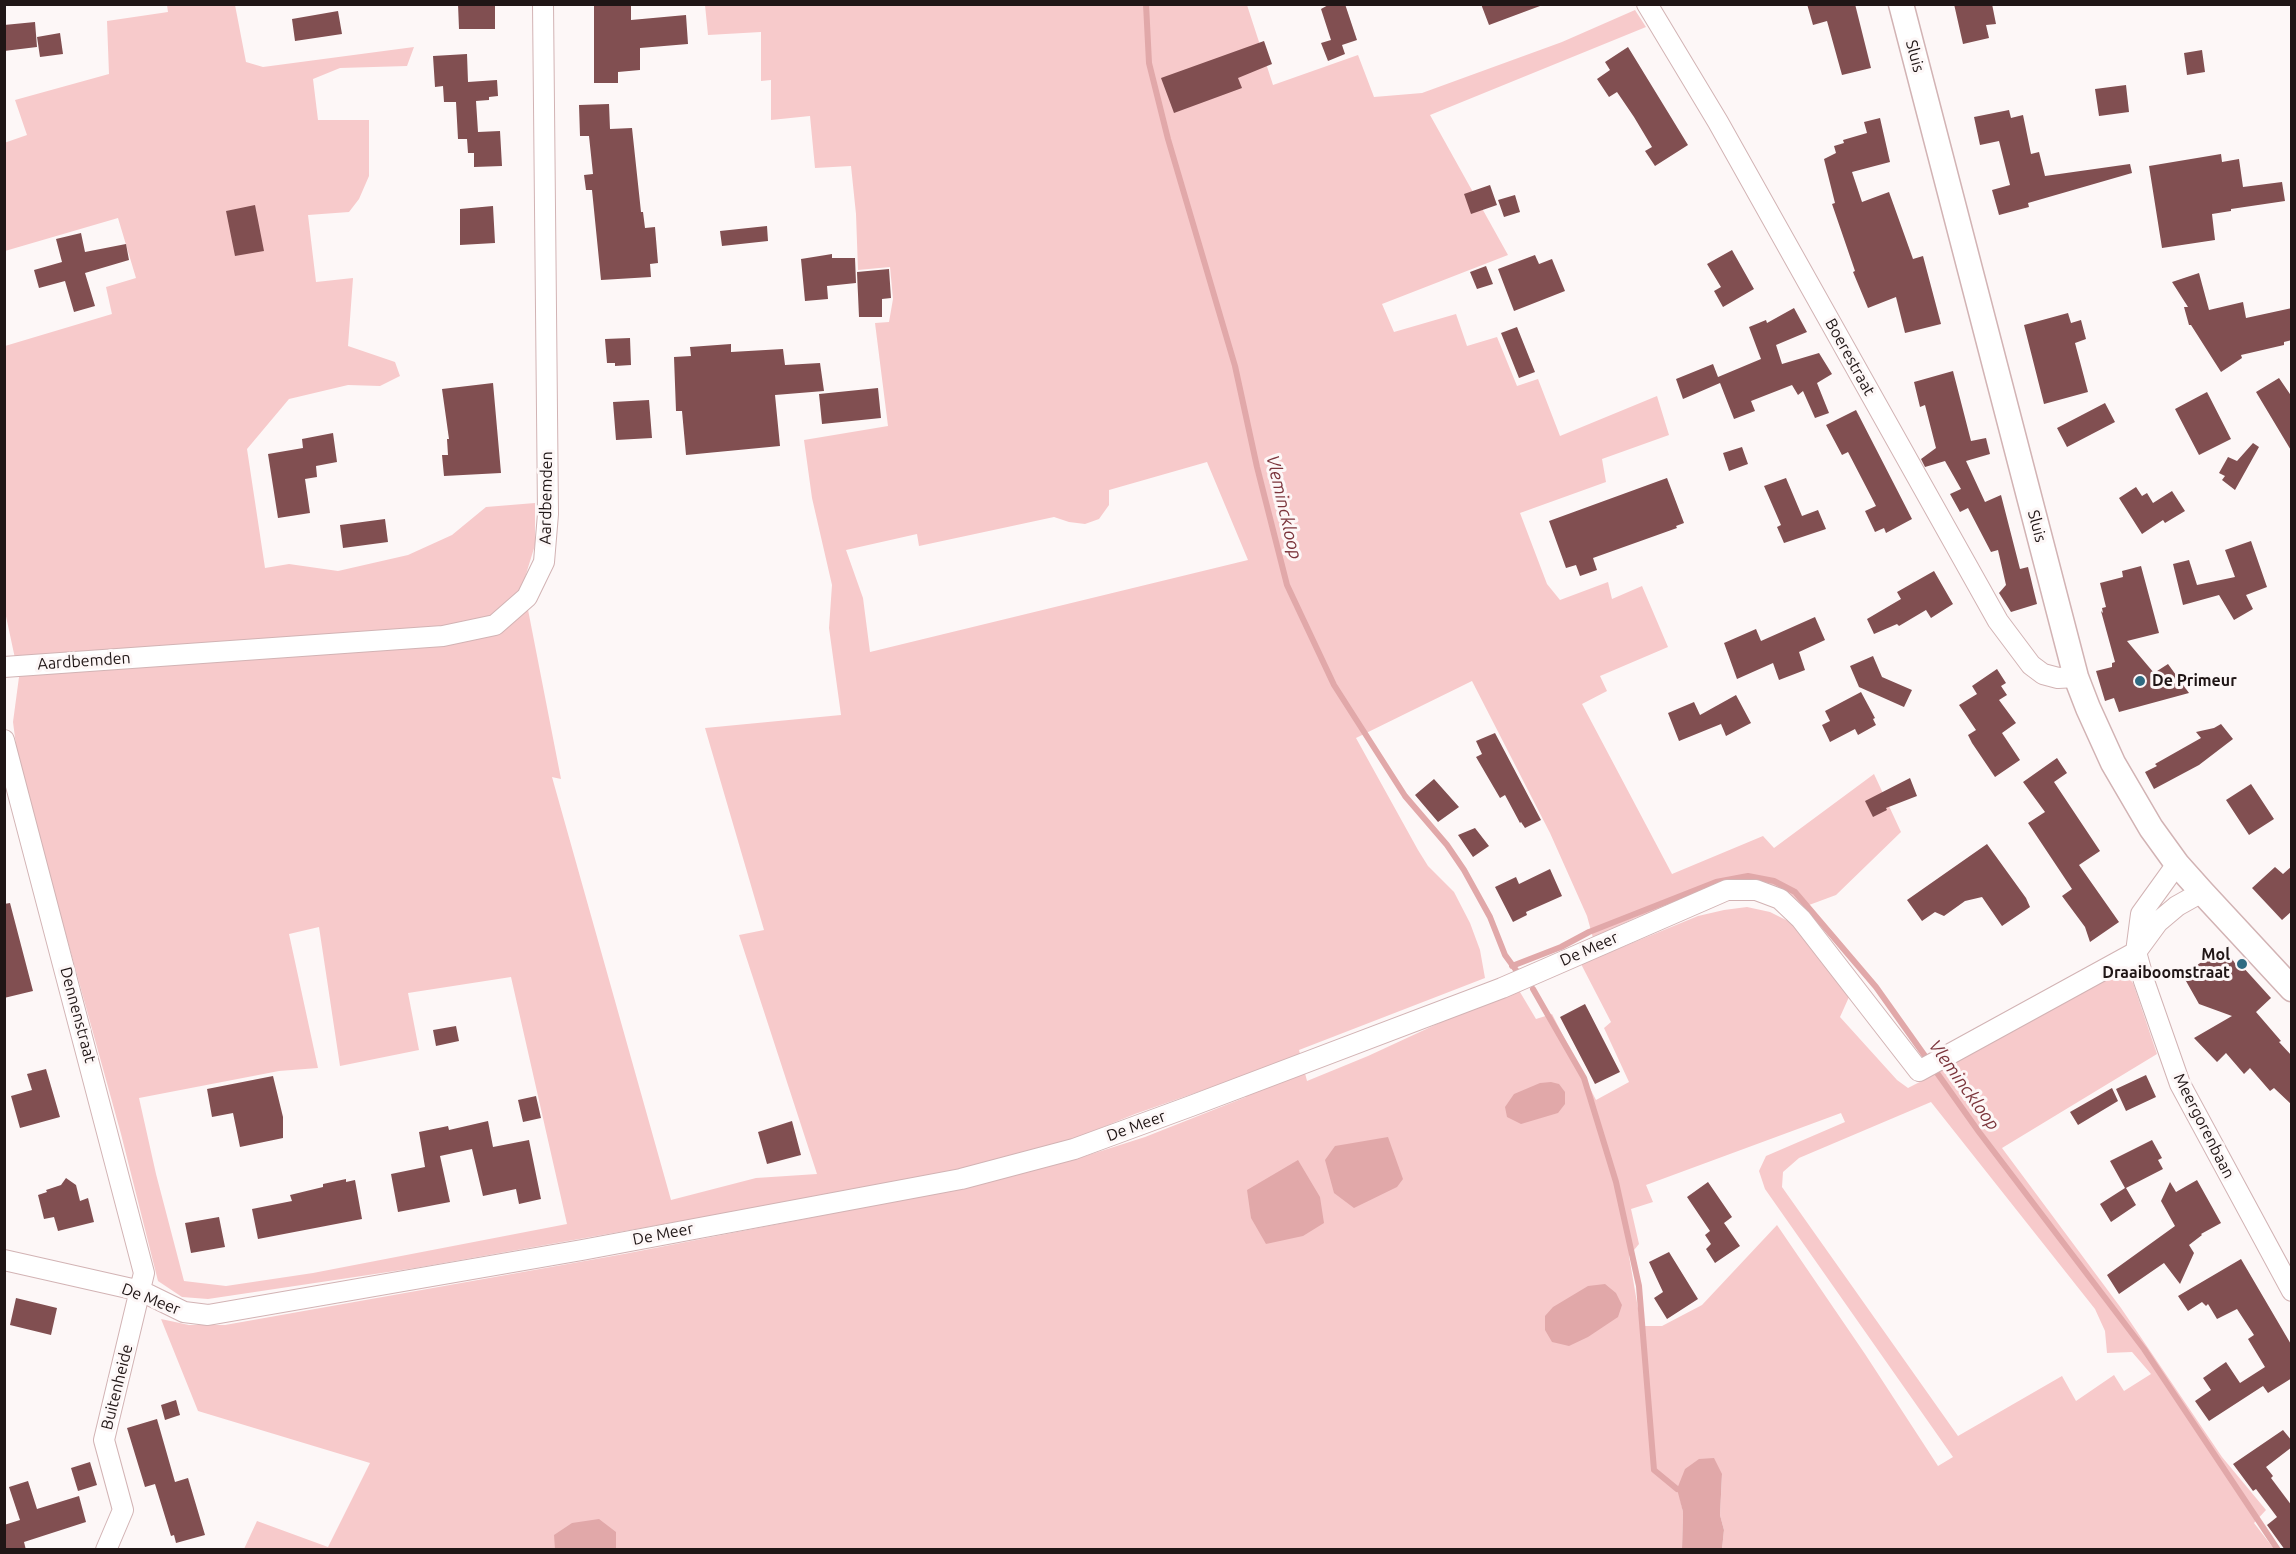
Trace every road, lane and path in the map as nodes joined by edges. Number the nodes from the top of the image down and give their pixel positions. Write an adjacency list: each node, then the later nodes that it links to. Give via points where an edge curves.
1 (543, 4): 4 (street, Aardbemden, via 548,514 544,562 527,597 495,625 444,636)
2 (1647, 4): 5 (street, Boerestraat, via 1718,122 1998,621 2043,674)
3 (1901, 4): 5 (street, Sluis)
4 (4, 667)
5 (2076, 677): 7 (street, Sluis, via 2112,763)
6 (4, 740): 13 (street, Dennenstraat, via 144,1273)
7 (2178, 864): 8 (street, Sluis); 9 (street, Meergorenbaan, via 2140,914)
8 (2202, 892): 9 (street, via 2158,922); 10 (street, Sluis)
9 (2136, 952): 12 (street, Meergorenbaan, via 2180,1084); 13 (street, De Meer, via 1918,1071 1801,919 1780,899 1756,890 1727,890 1502,988 1191,1106 1074,1149 961,1179 208,1315 184,1312)
10 (2292, 989)
11 (4, 1260): 13 (street, De Meer)
12 (2292, 1291)
13 (141, 1292): 14 (street, Buitenheide, via 104,1440 123,1510)
14 (106, 1550)

